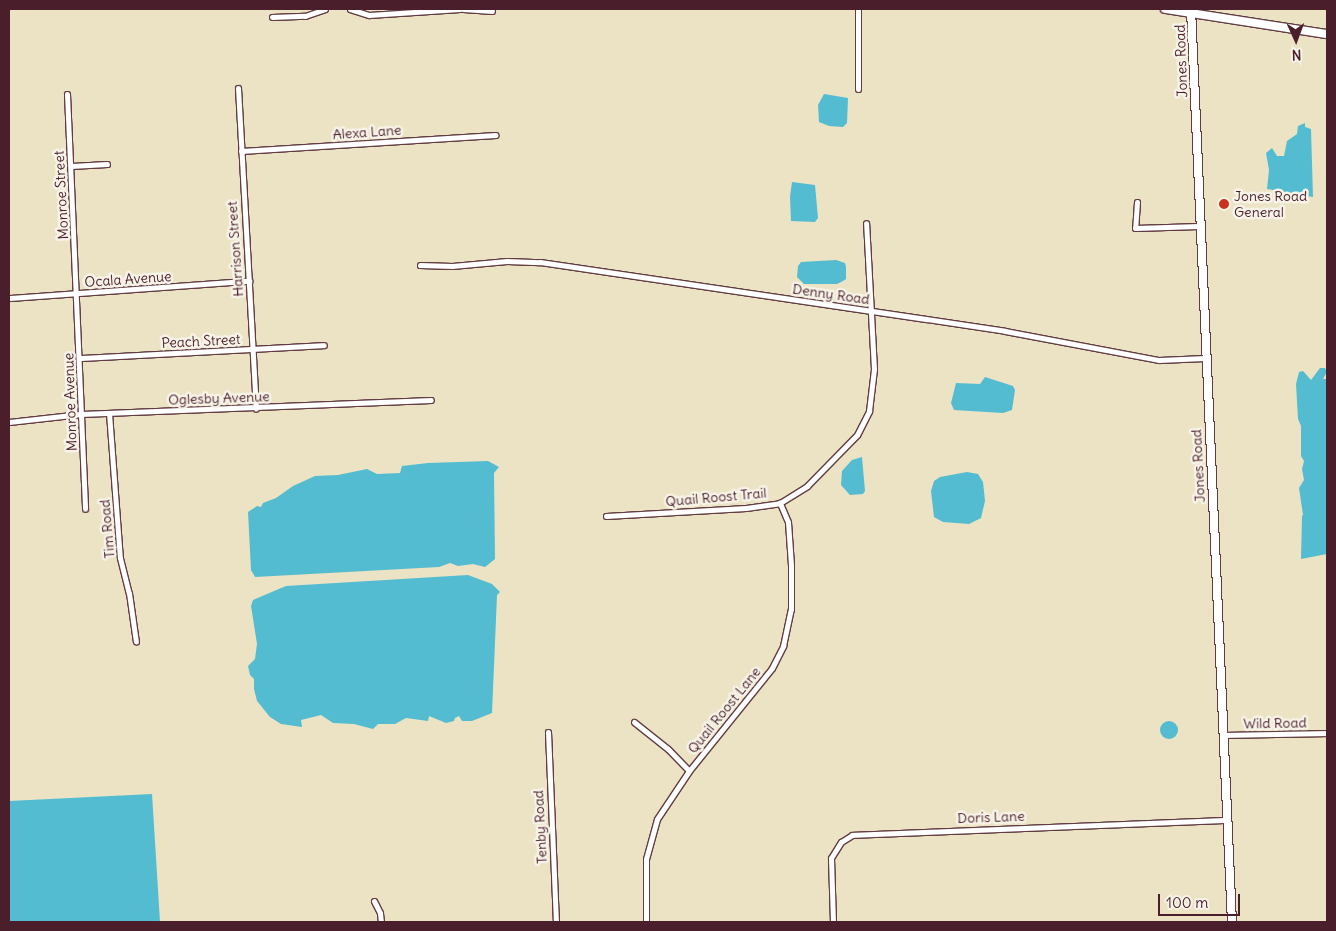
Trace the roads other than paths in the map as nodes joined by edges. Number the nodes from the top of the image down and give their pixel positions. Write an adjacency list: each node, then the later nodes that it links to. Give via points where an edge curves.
1 (325, 9): 8 (street, via 305,16)
2 (350, 9): 3 (street, via 369,16)
3 (462, 9): 6 (street)
4 (858, 9): 11 (street)
5 (1165, 9): 7 (street)
6 (492, 10)
7 (1191, 11): 9 (street); 19 (street, Jones Road)
8 (272, 17)
9 (1327, 34)
10 (238, 88): 14 (street, Harrison Street)
11 (858, 88)
12 (67, 94): 16 (street, Monroe Street)
13 (495, 135): 14 (street, Alexa Lane)
14 (241, 151): 21 (street, Harrison Street)
15 (107, 164): 16 (street)
16 (71, 166): 22 (street, Monroe Street)
17 (1137, 202): 19 (street, via 1135,228)
18 (866, 223): 24 (street, Quail Roost Trail)
19 (1199, 226): 28 (street, Jones Road)
20 (420, 265): 24 (street, Denny Road, via 540,262)
21 (249, 281): 22 (street, Ocala Avenue); 26 (street, Harrison Street)
22 (77, 294): 23 (street, Ocala Avenue); 27 (street, Monroe Avenue)
23 (9, 298)
24 (871, 311): 28 (street, Denny Road, via 1025,334 1158,360); 34 (street, Quail Roost Trail, via 872,393 865,421 857,435 807,486)
25 (324, 345): 26 (street, Peach Street)
26 (253, 349): 27 (street, Peach Street); 30 (street, Harrison Street)
27 (79, 358): 32 (street, Monroe Avenue)
28 (1205, 358): 41 (street, Jones Road)
29 (431, 400): 30 (street, Oglesby Avenue)
30 (256, 408): 31 (street, Oglesby Avenue)
31 (109, 413): 32 (street, Oglesby Avenue); 37 (street, Tim Road, via 120,558)
32 (81, 414): 33 (street, Oglesby Avenue); 35 (street, Monroe Avenue)
33 (9, 422)
34 (780, 504): 36 (street, Quail Roost Trail); 42 (street, Quail Roost Lane, via 788,522 791,570 791,609 783,646 772,668)
35 (85, 509)
36 (606, 516)
37 (136, 642)
38 (634, 722): 42 (street)
39 (548, 732): 46 (street, Tenby Road)
40 (1327, 734): 41 (street, Wild Road)
41 (1224, 735): 43 (street, Jones Road)
42 (689, 771): 47 (street, Quail Roost Lane, via 664,806 652,834 646,860)
43 (1228, 820): 48 (street, Doris Lane, via 852,835 841,842 831,858); 49 (street, Jones Road)
44 (374, 901): 45 (street)
45 (381, 922)
46 (556, 922)
47 (646, 922)
48 (833, 922)
49 (1232, 922)

